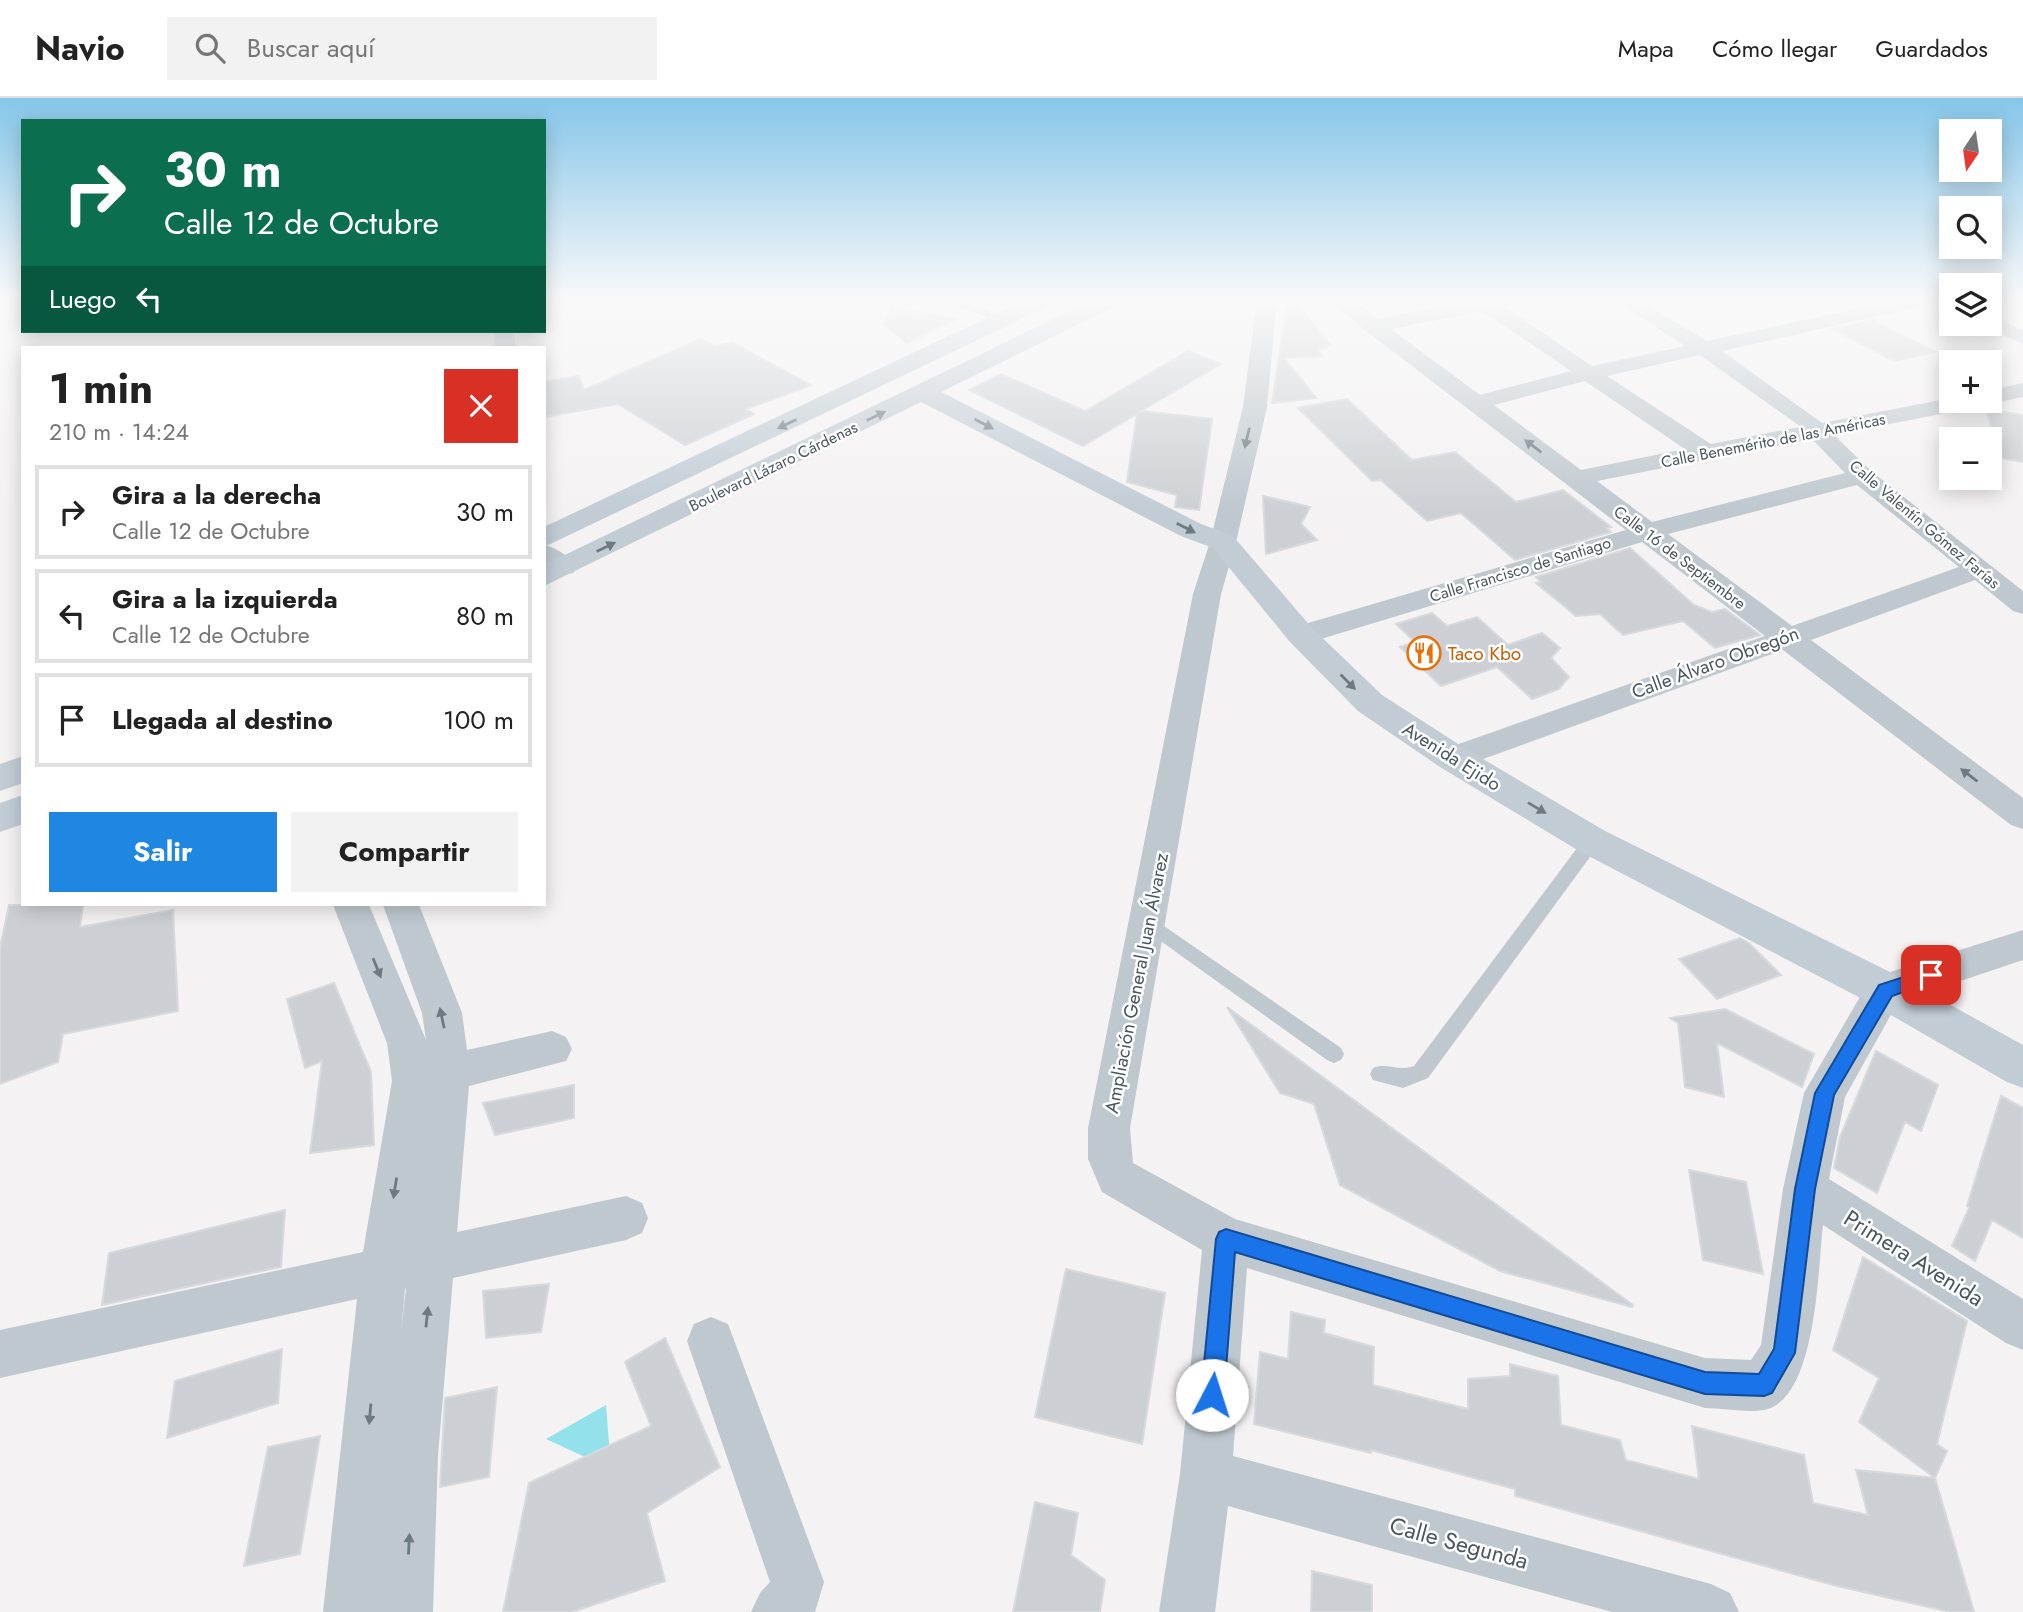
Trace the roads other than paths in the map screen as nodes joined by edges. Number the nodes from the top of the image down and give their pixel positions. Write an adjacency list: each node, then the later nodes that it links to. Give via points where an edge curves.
1 (898, 369): 19 (main road, Boulevard Lázaro Cárdenas, one-way to 19)
2 (972, 369): 10 (main road, Boulevard Lázaro Cárdenas)
3 (1259, 369): 20 (street, Ampliación General Juan Álvarez, one-way to 20, via 1255,407)
4 (1429, 369): 12 (street, Calle 16 de Septiembre)
5 (1581, 369): 8 (street)
6 (1613, 369): 8 (street)
7 (1733, 369): 14 (street, Calle Valentín Gómez Farías)
8 (1589, 374): 12 (street); 15 (street)
9 (2023, 390): 11 (street)
10 (923, 393): 20 (main road, Avenida Ejido, one-way to 20); 21 (main road, Boulevard Lázaro Cárdenas, one-way to 10)
11 (2002, 394)
12 (1475, 403): 17 (street, Calle 16 de Septiembre, one-way to 12)
13 (1939, 407): 14 (street, Calle Benemérito de las Américas)
14 (1821, 432): 15 (street, Calle Benemérito de las Américas); 16 (street, Calle Valentín Gómez Farías)
15 (1707, 453): 17 (street, Calle Benemérito de las Américas)
16 (1862, 475): 18 (street, Calle Francisco de Santiago); 22 (street, Calle Valentín Gómez Farías)
17 (1576, 478): 18 (street, Calle 16 de Septiembre)
18 (1646, 532): 24 (street, Calle Francisco de Santiago); 25 (street, Calle 16 de Septiembre)
19 (546, 537)
20 (1223, 542): 24 (main road, Avenida Ejido); 37 (street, Ampliación General Juan Álvarez, via 1207,594)
21 (551, 566)
22 (1978, 570): 23 (street, Calle Valentín Gómez Farías); 25 (street, Calle Álvaro Obregón)
23 (2023, 606)
24 (1301, 635): 27 (main road, Avenida Ejido, one-way to 27, via 1370,704)
25 (1786, 636): 27 (street, Calle Álvaro Obregón); 32 (street, Calle 16 de Septiembre, one-way to 25)
26 (21, 757): 28 (main road)
27 (1453, 758): 34 (main road, Avenida Ejido, one-way to 34)
28 (0, 764)
29 (21, 770): 30 (main road)
30 (0, 778)
31 (21, 810): 33 (main road)
32 (2023, 816)
33 (0, 818)
34 (1592, 841): 39 (main road, Avenida Ejido); 43 (lane, via 1421,1072 1403,1079)
35 (351, 906): 44 (street, one-way to 44, via 407,1043)
36 (401, 906): 44 (street, one-way to 36, via 442,1013)
37 (1148, 922): 41 (lane); 47 (street, Ampliación General Juan Álvarez, via 1109,1128 1110,1159 1117,1177)
38 (2023, 945): 39 (street)
39 (1885, 990): 42 (main road, Avenida Ejido); 45 (street, via 1825,1093)
40 (552, 1049): 44 (street)
41 (1334, 1054)
42 (2023, 1068)
43 (1380, 1074)
44 (431, 1077): 48 (street); 49 (street, one-way to 49)
45 (1805, 1189): 47 (street, Ampliación General Juan Álvarez, via 1784,1353 1764,1385 1705,1383); 50 (street, Primera Avenida)
46 (625, 1218): 48 (street)
47 (1226, 1239): 53 (street)
48 (433, 1258): 49 (street); 55 (street, one-way to 48, via 413,1455)
49 (383, 1270): 52 (street); 54 (street, one-way to 54)
50 (2023, 1326)
51 (711, 1341): 56 (street, via 797,1582 792,1604)
52 (0, 1354)
53 (1206, 1474): 57 (street); 58 (street, Calle Segunda)
54 (351, 1612)
55 (405, 1612)
56 (779, 1612)
57 (1187, 1612)
58 (1711, 1612)

